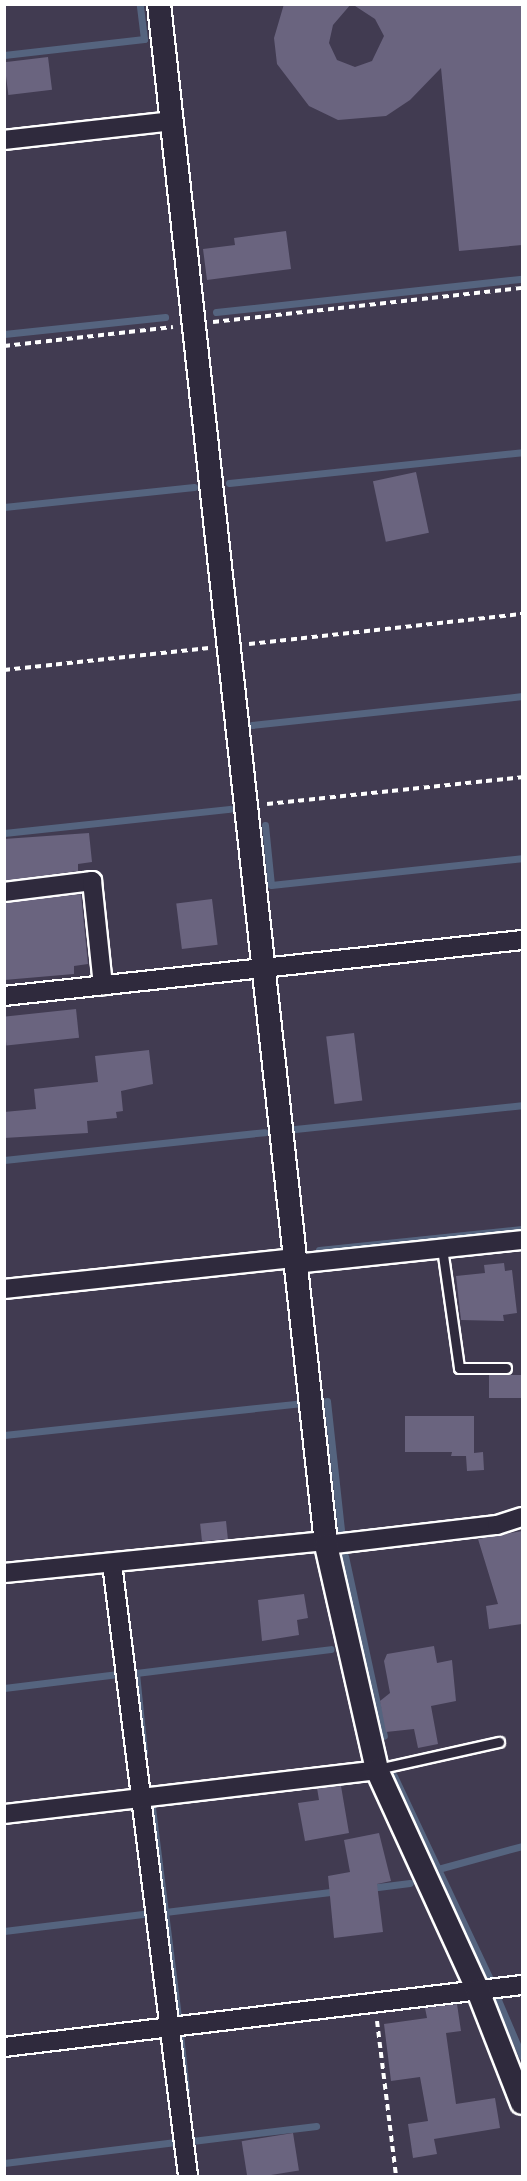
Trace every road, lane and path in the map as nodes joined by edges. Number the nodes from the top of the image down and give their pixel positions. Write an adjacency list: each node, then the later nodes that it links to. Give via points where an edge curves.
1 (159, 4): 2 (street)
2 (173, 121): 3 (street); 5 (street)
3 (4, 140)
4 (522, 288): 5 (path)
5 (194, 324): 6 (path); 8 (street)
6 (4, 346)
7 (522, 614): 8 (path)
8 (229, 646): 9 (path); 11 (street)
9 (4, 670)
10 (522, 777): 11 (path)
11 (246, 807): 14 (street)
12 (4, 892): 15 (street, via 92,881)
13 (522, 940): 14 (street)
14 (263, 968): 15 (street); 19 (street)
15 (103, 985): 16 (street)
16 (4, 996)
17 (522, 1240): 18 (street)
18 (442, 1248): 19 (street); 21 (lane, via 459,1368)
19 (294, 1261): 20 (street); 23 (street)
20 (4, 1289)
21 (506, 1368)
22 (522, 1517): 23 (street, via 497,1525)
23 (326, 1543): 24 (street); 27 (street)
24 (112, 1563): 25 (street); 28 (street)
25 (4, 1573)
26 (499, 1742): 27 (lane)
27 (377, 1770): 28 (street); 31 (street)
28 (142, 1797): 29 (street); 33 (street)
29 (4, 1814)
30 (522, 1985): 31 (street)
31 (478, 1991): 32 (street); 35 (street)
32 (374, 2003): 33 (street); 37 (path)
33 (171, 2027): 34 (street); 36 (street)
34 (4, 2048)
35 (522, 2103)
36 (188, 2176)
37 (396, 2176)

